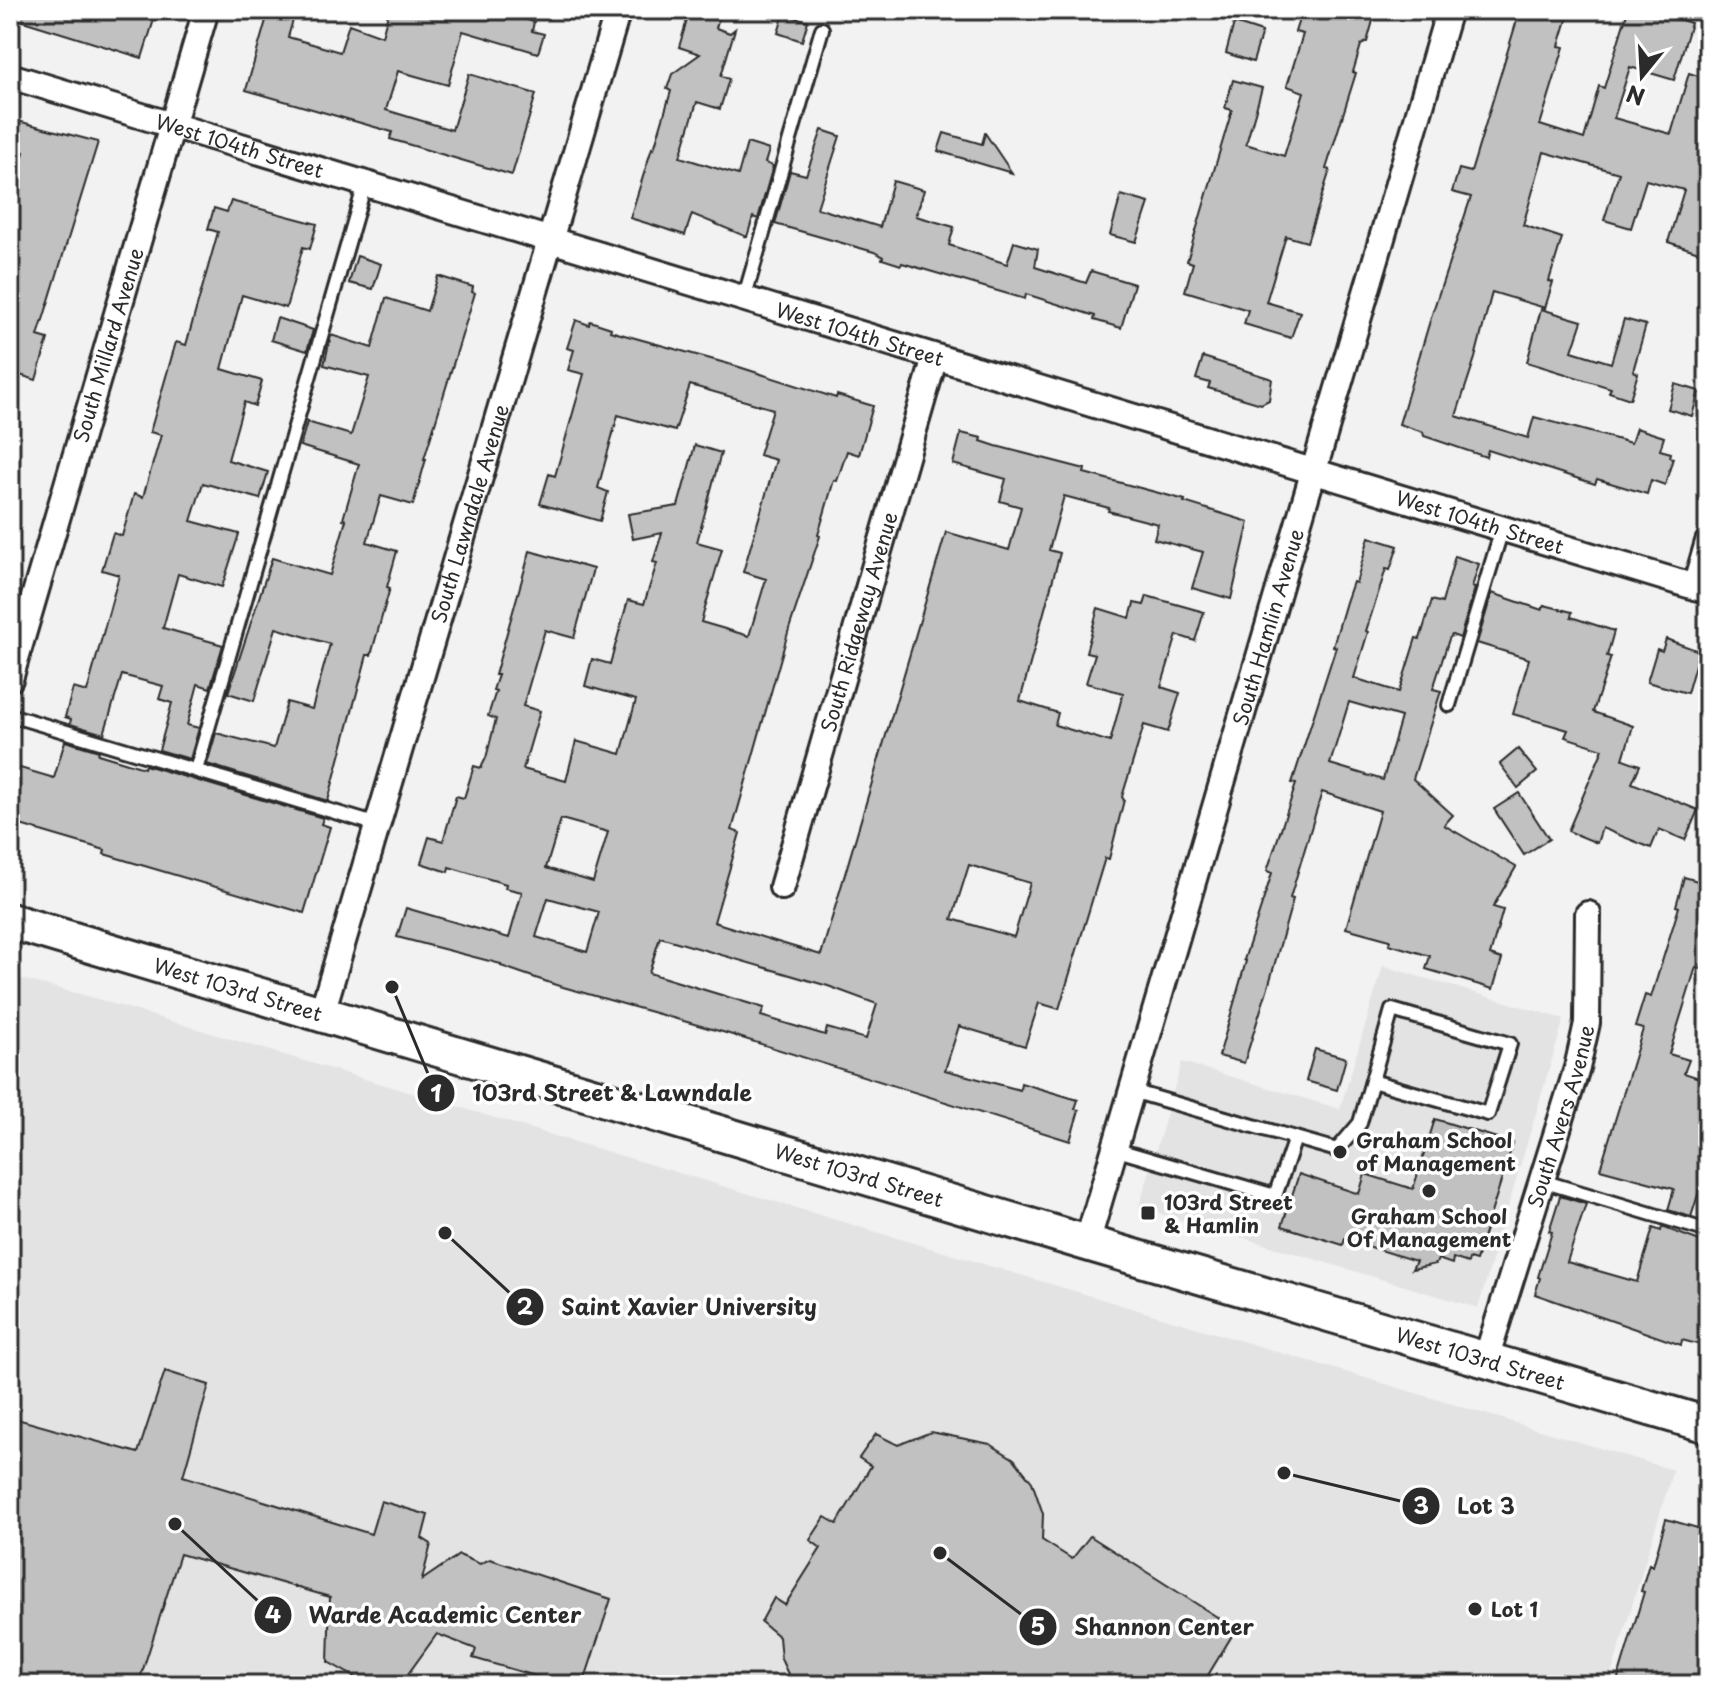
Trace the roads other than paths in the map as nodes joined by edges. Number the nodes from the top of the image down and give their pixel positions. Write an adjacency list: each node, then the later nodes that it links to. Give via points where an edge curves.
1 (206, 10): 6 (street, South Millard Avenue)
2 (618, 10): 8 (street, South Lawndale Avenue)
3 (1449, 10): 11 (street, South Hamlin Avenue)
4 (822, 29): 9 (lane)
5 (10, 76): 6 (street, West 104th Street)
6 (172, 125): 7 (street, West 104th Street); 15 (street, South Millard Avenue)
7 (365, 184): 8 (street, West 104th Street); 18 (lane)
8 (550, 240): 9 (street, West 104th Street); 19 (street, South Lawndale Avenue)
9 (744, 299): 10 (street, West 104th Street)
10 (935, 357): 11 (street, West 104th Street); 20 (street, South Ridgeway Avenue)
11 (1313, 472): 12 (street, West 104th Street); 25 (street, South Hamlin Avenue)
12 (1502, 529): 14 (street, West 104th Street); 16 (lane)
13 (1708, 542): 14 (street)
14 (1701, 589)
15 (10, 679)
16 (1449, 705)
17 (10, 715): 18 (lane)
18 (196, 770): 19 (lane)
19 (378, 825): 23 (street, South Lawndale Avenue)
20 (782, 887)
21 (1588, 914): 28 (street, South Avers Avenue, via 1587,1023)
22 (10, 921): 23 (main road, West 103rd Street)
23 (321, 1016): 30 (main road, West 103rd Street)
24 (1372, 1081): 24 (lane, via 1392,1010 1510,1044 1488,1114); 26 (lane, via 1360,1123 1337,1150)
25 (1132, 1091): 26 (lane); 27 (street, South Hamlin Avenue)
26 (1295, 1138): 27 (lane, via 1275,1196)
27 (1114, 1149): 30 (street, South Hamlin Avenue)
28 (1542, 1181): 29 (lane); 31 (street, South Avers Avenue)
29 (1708, 1231)
30 (1087, 1243): 31 (main road, West 103rd Street)
31 (1486, 1359): 32 (main road, West 103rd Street)
32 (1708, 1425)

